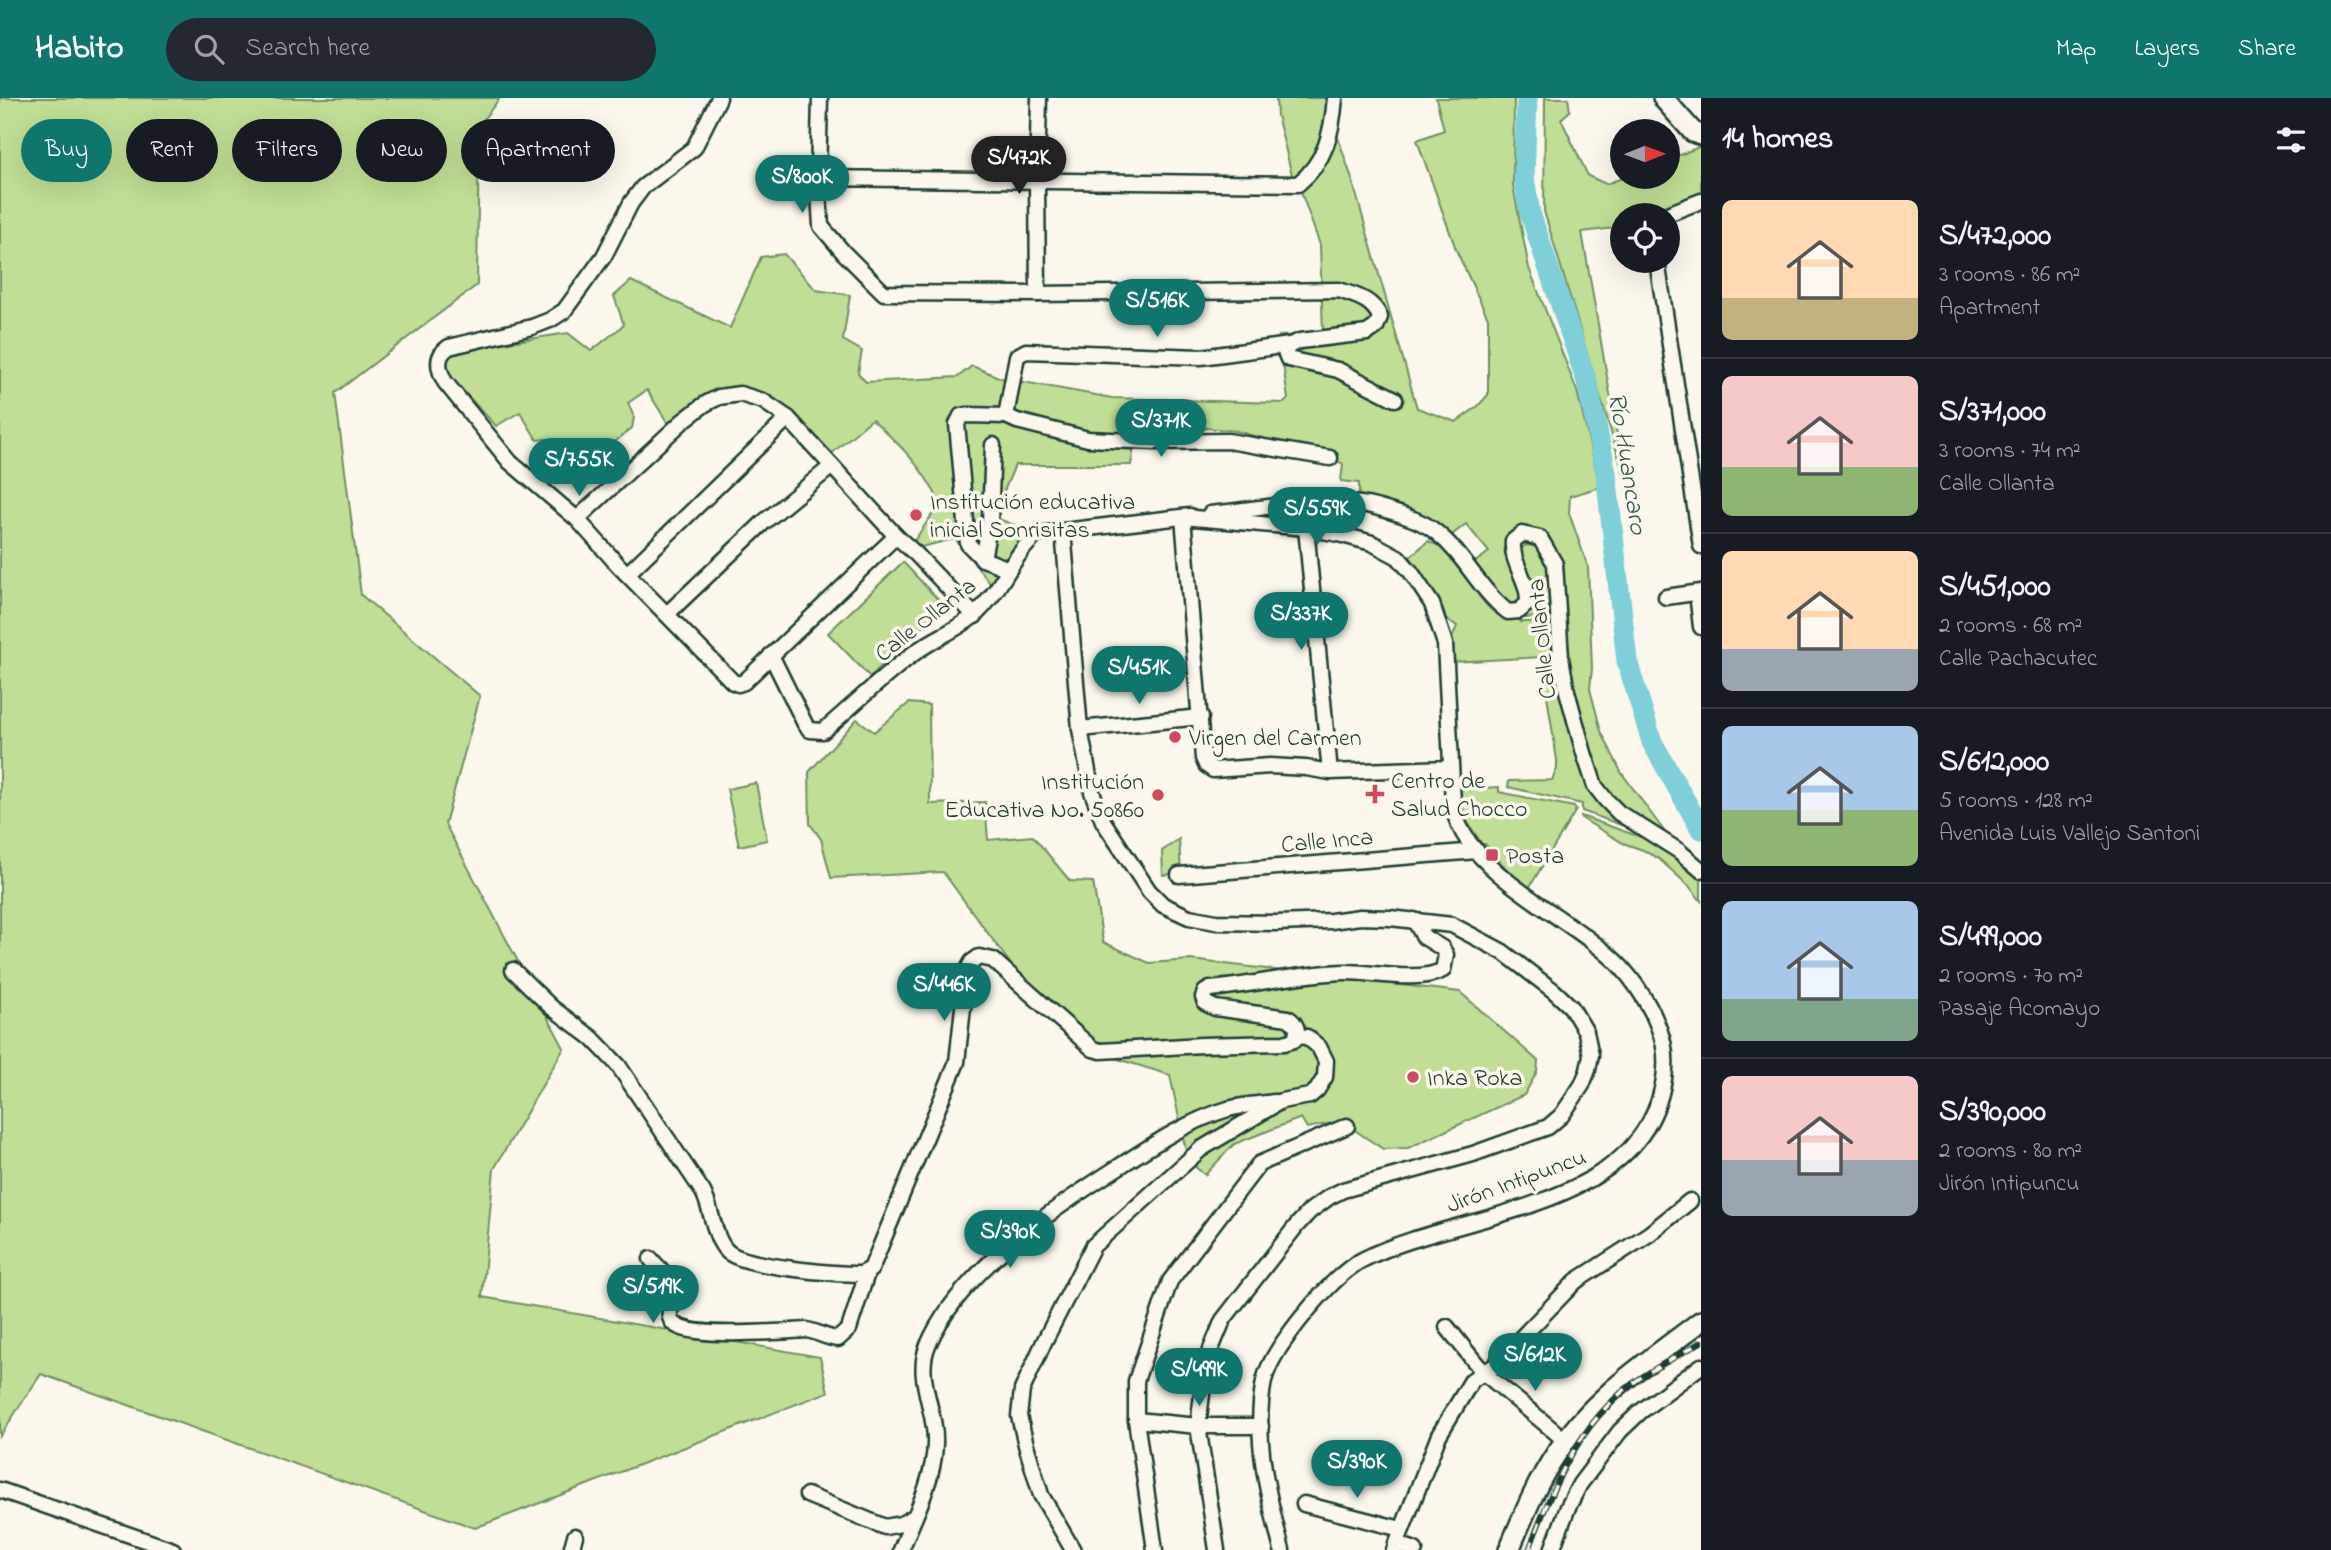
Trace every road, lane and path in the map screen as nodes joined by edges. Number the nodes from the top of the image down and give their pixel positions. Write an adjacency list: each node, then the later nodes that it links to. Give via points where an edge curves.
1 (719, 98): 21 (street, via 694,148 643,187 631,203 604,256 564,311 532,327 449,347 440,357 445,382 510,462)
2 (820, 98): 7 (street)
3 (1039, 98): 8 (street)
4 (1335, 98): 8 (street, via 1331,130 1319,163 1298,184)
5 (1663, 98): 6 (street)
6 (1700, 136)
7 (818, 178): 8 (street); 12 (street, via 821,226 884,293)
8 (1037, 181): 12 (street)
9 (1701, 201): 10 (street)
10 (1680, 209)
11 (1659, 273): 25 (street)
12 (1038, 294): 13 (street, via 1327,289 1360,297 1375,306 1380,317 1367,333)
13 (1290, 345): 14 (street, via 1285,352 1289,359 1338,370); 15 (street, via 1201,357 1026,351 1017,356)
14 (1395, 399)
15 (1006, 416): 18 (street, via 1088,439 1228,440); 26 (street, via 961,416 957,424 968,544)
16 (788, 418): 19 (street); 21 (street, via 763,401 740,394 712,400); 28 (street)
17 (993, 445): 26 (street, via 990,522)
18 (1330, 458)
19 (832, 466): 24 (street); 31 (street, via 764,522)
20 (1183, 517): 22 (street, Jirón Intipuncu); 23 (street, Calle Ollanta); 35 (street); 40 (street, Calle Ollanta, via 1326,502 1383,509 1435,530 1462,556 1495,603 1508,612 1519,611 1528,603 1529,590 1512,555 1513,541 1522,534 1540,538 1555,564 1567,691 1595,786 1619,813)
21 (576, 519): 28 (street)
22 (1306, 528): 37 (street, Jirón Intipuncu, via 1372,543 1398,557 1422,588 1437,615 1445,644); 38 (street)
23 (1063, 531): 27 (street, Calle Ollanta, via 1038,534); 36 (street)
24 (896, 536): 32 (street); 34 (street)
25 (1701, 546)
26 (983, 559): 27 (street)
27 (1009, 569): 32 (street, Calle Ollanta, via 997,592)
28 (627, 574): 31 (street)
29 (1699, 592): 30 (street); 33 (street)
30 (1666, 597)
31 (667, 614): 34 (street, via 728,680 738,684)
32 (975, 616): 34 (street, Calle Ollanta, via 916,652 823,731 810,730 805,724)
33 (1701, 627)
34 (771, 655)
35 (1201, 717): 36 (street); 38 (street, via 1203,758 1213,770 1280,766)
36 (1080, 729): 42 (street, via 1092,792 1103,821 1163,905 1216,922 1318,922 1360,917)
37 (1450, 768): 38 (street); 39 (street, Jirón Intipuncu, via 1457,820)
38 (1330, 772)
39 (1477, 851): 41 (street, Calle Inca); 56 (street, Jirón Intipuncu, via 1497,873 1622,967 1645,1000 1663,1036 1665,1052 1664,1079 1650,1123 1626,1153 1593,1180 1362,1260 1319,1296 1287,1336 1265,1380)
40 (1701, 870)
41 (1179, 875)
42 (1414, 920): 44 (street, via 1424,937 1446,955 1443,970 1436,974 1345,972 1205,992 1205,1003 1214,1008 1288,1018 1296,1025); 55 (street, via 1452,925 1503,952 1554,991 1571,1007 1586,1032 1591,1055 1585,1077 1562,1115 1548,1127 1473,1154 1343,1190 1310,1211 1223,1320 1204,1378)
43 (513, 970): 49 (street, via 618,1065 703,1192 726,1251 766,1265)
44 (1297, 1035): 45 (street, via 1320,1047 1326,1061 1325,1077 1310,1096); 49 (street, via 1284,1043 1101,1051 1093,1049 993,960 979,957 967,971 957,1062)
45 (1281, 1101): 61 (street, via 1228,1109 1176,1130 1037,1221 950,1307 927,1347 922,1374 936,1427 935,1449); 65 (street, via 1201,1149 1093,1246 1044,1342 1022,1390 1019,1416 1041,1494)
46 (1346, 1126): 54 (street, via 1259,1164 1170,1281 1136,1381)
47 (1690, 1201): 53 (street, via 1576,1281)
48 (651, 1259): 49 (street, via 674,1287 669,1315 673,1324 708,1333 807,1330 838,1339 849,1329)
49 (867, 1273)
50 (1701, 1321): 57 (street, via 1599,1401)
51 (1447, 1326): 53 (street)
52 (1701, 1367): 71 (street, via 1620,1431 1580,1484)
53 (1483, 1372): 57 (street); 62 (street, via 1472,1380 1439,1435)
54 (1136, 1420): 55 (street); 66 (street)
55 (1198, 1426): 56 (street); 67 (street)
56 (1261, 1426): 68 (street, Jirón Intipuncu, via 1266,1488)
57 (1566, 1441): 70 (street, via 1535,1490)
58 (0, 1490): 63 (street)
59 (807, 1495): 61 (street, via 885,1527)
60 (1304, 1504): 62 (street)
61 (914, 1517): 64 (street)
62 (1397, 1541): 69 (street)
63 (173, 1550)
64 (901, 1550)
65 (1073, 1550)
66 (1155, 1550)
67 (1217, 1550)
68 (1282, 1550)
69 (1415, 1550)
70 (1509, 1550)
71 (1552, 1550)

